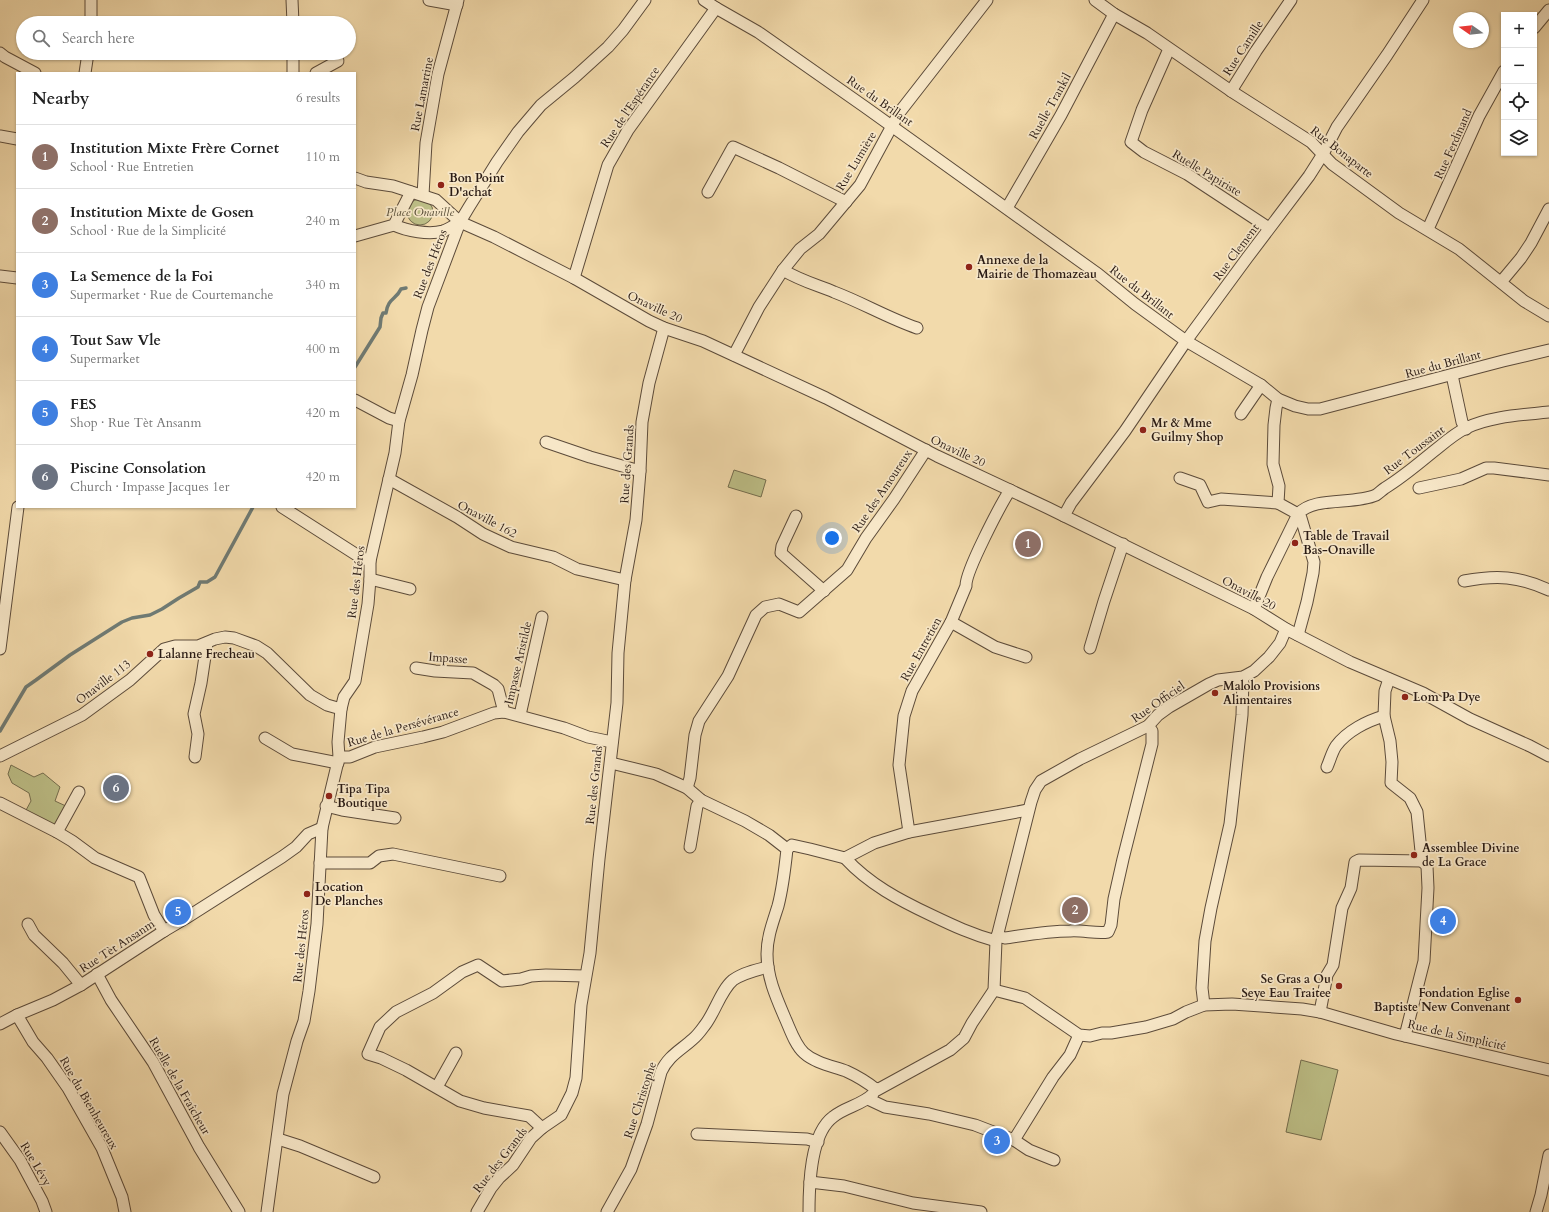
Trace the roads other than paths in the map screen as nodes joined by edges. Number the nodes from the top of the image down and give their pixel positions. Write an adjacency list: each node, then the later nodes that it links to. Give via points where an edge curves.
1 (91, 0): 14 (street)
2 (292, 0): 15 (street)
3 (429, 0): 10 (street)
4 (645, 0): 39 (street, Rue des Héros, via 608,47 534,113 508,146)
5 (704, 0): 11 (street, Rue du Brillant)
6 (988, 0): 28 (street, Rue Lumière, via 914,92)
7 (1096, 0): 13 (street, Rue Bonaparte)
8 (1291, 0): 27 (street, Rue Camille)
9 (1423, 0): 31 (street, Rue Clement, via 1337,126)
10 (457, 3): 35 (street, Rue Lamartine, via 438,74 426,143)
11 (716, 8): 28 (street, Rue du Brillant, via 758,32); 47 (street, Rue de l'Espérance, via 615,150 608,165)
12 (1549, 10): 16 (street)
13 (1114, 14): 17 (street, Rue Bonaparte, via 1148,33); 37 (street, Ruelle Trankil, via 1061,115)
14 (91, 16)
15 (293, 16)
16 (1537, 24)
17 (1169, 49): 27 (street, Rue Bonaparte); 41 (street, Ruelle Papiriste, via 1131,142 1144,152 1193,178)
18 (0, 53): 22 (street)
19 (87, 60): 23 (street)
20 (293, 60): 24 (street)
21 (338, 61): 25 (street)
22 (33, 72)
23 (85, 72)
24 (293, 72)
25 (318, 72)
26 (1501, 76): 42 (street, Rue Ferdinand, via 1479,116)
27 (1231, 91): 31 (street, Rue Bonaparte, via 1311,142)
28 (892, 126): 36 (street, Rue Lumière, via 860,185); 37 (street, Rue du Brillant)
29 (0, 136): 30 (street)
30 (16, 139)
31 (1323, 154): 41 (street, Rue Clement); 42 (street, Rue Bonaparte, via 1332,164 1399,212)
32 (356, 178): 33 (street, Onaville 20)
33 (411, 192): 35 (street, Onaville 20); 40 (street)
34 (708, 192): 36 (street, via 733,147)
35 (423, 195): 39 (street, Onaville 20, via 436,200)
36 (846, 202): 44 (street, Rue Lumière)
37 (1007, 208): 52 (street, Rue du Brillant)
38 (1549, 209): 48 (street, via 1531,244)
39 (460, 222): 40 (street, via 442,231 432,232); 47 (street, Onaville 20); 61 (street, Rue des Héros, via 428,307)
40 (394, 225): 43 (street)
41 (1270, 228): 52 (street, Rue Clement)
42 (1428, 229): 48 (street, Rue Bonaparte, via 1459,249)
43 (356, 236)
44 (783, 270): 51 (street); 54 (street, Rue Lumière, via 759,307)
45 (0, 276): 46 (street)
46 (16, 278)
47 (574, 278): 50 (street, Onaville 20)
48 (1501, 282): 49 (street, Rue Bonaparte, via 1524,301)
49 (1549, 316)
50 (664, 328): 54 (street, Onaville 20); 65 (street, Rue des Grands, via 642,422)
51 (917, 328)
52 (1186, 341): 56 (street, Rue du Brillant); 76 (street, Rue Clement, via 1125,431 1070,503)
53 (1549, 350): 55 (street, Rue du Brillant)
54 (734, 355): 64 (street, Onaville 20, via 848,409)
55 (1452, 375): 57 (street, Rue du Brillant, via 1320,409 1295,406); 62 (street, via 1462,422)
56 (1261, 385): 57 (street, Rue du Brillant); 60 (street)
57 (1278, 399): 71 (street, via 1273,464 1279,486)
58 (356, 401): 61 (street)
59 (1549, 412): 62 (street, Rue Toussaint, via 1499,418)
60 (1240, 414)
61 (399, 421): 68 (street, Rue des Héros)
62 (1466, 428): 74 (street, Rue Toussaint, via 1376,495 1313,505 1302,509)
63 (546, 442): 65 (street)
64 (926, 450): 70 (street, Onaville 20); 86 (street, Rue des Amoureux, via 847,570)
65 (640, 471): 82 (street, Rue des Grands, via 636,520)
66 (1549, 475): 69 (street, via 1486,468 1461,479)
67 (1180, 478): 71 (street, via 1200,485 1208,502 1221,499)
68 (389, 479): 80 (street, Rue des Héros); 82 (street, Onaville 162, via 483,534 511,547 553,557 577,569)
69 (1419, 488)
70 (1010, 490): 76 (street, Onaville 20); 89 (street, Rue Entretien, via 973,564)
71 (1278, 503): 74 (street)
72 (18, 508): 79 (street)
73 (284, 508): 80 (street)
74 (1298, 514): 87 (street); 91 (street, via 1314,562)
75 (796, 516): 86 (street, via 781,553)
76 (1064, 516): 77 (street, Onaville 20)
77 (1123, 544): 87 (street, Onaville 20); 93 (street)
78 (0, 552): 79 (street)
79 (12, 554): 94 (street)
80 (370, 561): 81 (street, Rue des Héros)
81 (370, 579): 84 (street); 99 (street, Rue des Héros, via 355,681 344,697)
82 (625, 580): 105 (street, Rue des Grands)
83 (1464, 581): 85 (street, via 1494,577 1516,579 1530,581)
84 (410, 589)
85 (1549, 590)
86 (824, 591): 112 (street, Rue des Amoureux, via 799,612 779,604 765,607 756,615 728,676 699,721)
87 (1254, 608): 90 (street, Onaville 20)
88 (542, 618): 101 (street, Impasse Aristilde)
89 (951, 622): 95 (street, via 995,647); 121 (street, Rue Entretien, via 912,691 904,716 899,765)
90 (1286, 628): 91 (street, Onaville 20); 97 (street, Rue Officiel, via 1280,643 1269,657)
91 (1298, 635): 98 (street, Onaville 20)
92 (207, 643): 99 (street, Onaville 113, via 225,637 256,646 267,653 310,695 327,705); 107 (street, Onaville 113, via 164,649 130,680 82,715); 108 (street, via 194,714 198,734)
93 (1090, 648)
94 (0, 649)
95 (1026, 657)
96 (416, 668): 100 (street, Impasse, via 473,673 498,689)
97 (1243, 677): 103 (street, Rue Officiel, via 1218,680 1209,684 1169,706); 136 (street, via 1242,715 1230,824 1210,908 1205,941 1202,988)
98 (1389, 679): 102 (street); 106 (street, Onaville 20, via 1423,693 1470,719)
99 (341, 709): 109 (street, Rue des Héros)
100 (504, 712): 101 (street, Rue de la Persévérance); 109 (street, Rue de la Persévérance, via 494,712 428,736 374,747)
101 (520, 715): 105 (street, Rue de la Persévérance)
102 (1384, 716): 111 (street, via 1365,723 1344,738); 125 (street, via 1390,741 1391,783 1410,798 1417,812)
103 (1148, 726): 117 (street, Rue Officiel, via 1041,781); 130 (street, via 1152,731 1152,744 1123,859 1108,932 1069,931)
104 (265, 738): 109 (street, via 292,754)
105 (612, 742): 110 (street, Rue des Grands)
106 (1548, 752)
107 (0, 756)
108 (196, 757)
109 (338, 760): 116 (street, Rue des Héros)
110 (611, 763): 112 (street, via 656,774); 133 (street, Rue des Grands, via 590,953)
111 (1327, 767)
112 (687, 788): 114 (street)
113 (79, 792): 120 (street)
114 (701, 800): 122 (street, via 696,806); 123 (street, via 745,821)
115 (0, 803): 120 (street)
116 (326, 806): 118 (street); 119 (street, Rue des Héros)
117 (1028, 810): 121 (street); 130 (street)
118 (395, 818)
119 (322, 828): 126 (street, Rue des Héros); 129 (street, Rue Tèt Ansanm, via 308,834 282,858)
120 (57, 832): 129 (street, via 95,858 139,878 154,915)
121 (908, 832): 124 (street, via 874,843)
122 (690, 847)
123 (787, 849): 124 (street, via 792,846); 131 (street, via 778,905 769,936)
124 (845, 858): 130 (street, via 857,871 891,895 967,933)
125 (1422, 861): 137 (street, via 1355,862 1351,888 1342,908 1333,965 1327,975); 141 (street, via 1427,866 1428,888 1424,960)
126 (320, 862): 127 (street, via 370,863 379,856 393,854); 150 (street, Rue des Héros, via 317,924 309,991 304,1021 283,1094)
127 (500, 876)
128 (28, 924): 134 (street, via 34,934)
129 (164, 931): 132 (street, Rue Tèt Ansanm)
130 (997, 938): 135 (street, via 994,950)
131 (768, 967): 145 (street, via 774,992 802,1052 821,1063 865,1080); 163 (street, Rue Christophe, via 734,980 707,1023 665,1063 631,1169)
132 (97, 974): 134 (street, Rue Tèt Ansanm); 160 (street, Ruelle de la Fraîcheur, via 111,1000 153,1062 199,1147)
133 (585, 976): 144 (street, via 546,975 502,981 478,965 396,1012 380,1027 368,1054 381,1058); 147 (street, Rue des Grands, via 576,1078 572,1093 561,1115)
134 (81, 985): 138 (street, Rue Tèt Ansanm)
135 (994, 990): 140 (street, via 1025,998); 145 (street, via 964,1038 950,1050)
136 (1204, 1005): 137 (street, Rue de la Simplicité, via 1232,1004); 140 (street, Rue de la Simplicité, via 1173,1019 1146,1027 1090,1036)
137 (1320, 1012): 141 (street, Rue de la Simplicité)
138 (17, 1015): 139 (street, Rue Tèt Ansanm); 159 (street, Rue du Bienheureux, via 32,1042 68,1088 102,1148 122,1197)
139 (0, 1024)
140 (1079, 1035): 151 (street, via 1070,1055 1053,1077)
141 (1406, 1036): 143 (street, Rue de la Simplicité)
142 (456, 1053): 144 (street)
143 (1549, 1070)
144 (437, 1087): 147 (street, via 460,1101 529,1116)
145 (877, 1090): 146 (street)
146 (868, 1099): 151 (street, via 885,1107 975,1125); 152 (street, via 832,1118 825,1125)
147 (542, 1128): 162 (street, Rue des Grands, via 531,1138 513,1165 499,1178)
148 (697, 1134): 152 (street, via 807,1139)
149 (1, 1135): 158 (street, Rue Lévy, via 20,1160)
150 (278, 1139): 155 (street); 161 (street, Rue des Héros)
151 (1014, 1140): 154 (street, via 1029,1150)
152 (818, 1142): 156 (street, via 811,1162)
153 (1549, 1155): 157 (street)
154 (1054, 1160)
155 (374, 1177)
156 (810, 1182): 164 (street); 165 (street, via 844,1186 913,1203)
157 (1545, 1196): 166 (street)
158 (46, 1212)
159 (125, 1212)
160 (239, 1212)
161 (267, 1212)
162 (477, 1212)
163 (607, 1212)
164 (809, 1212)
165 (981, 1212)
166 (1536, 1212)

